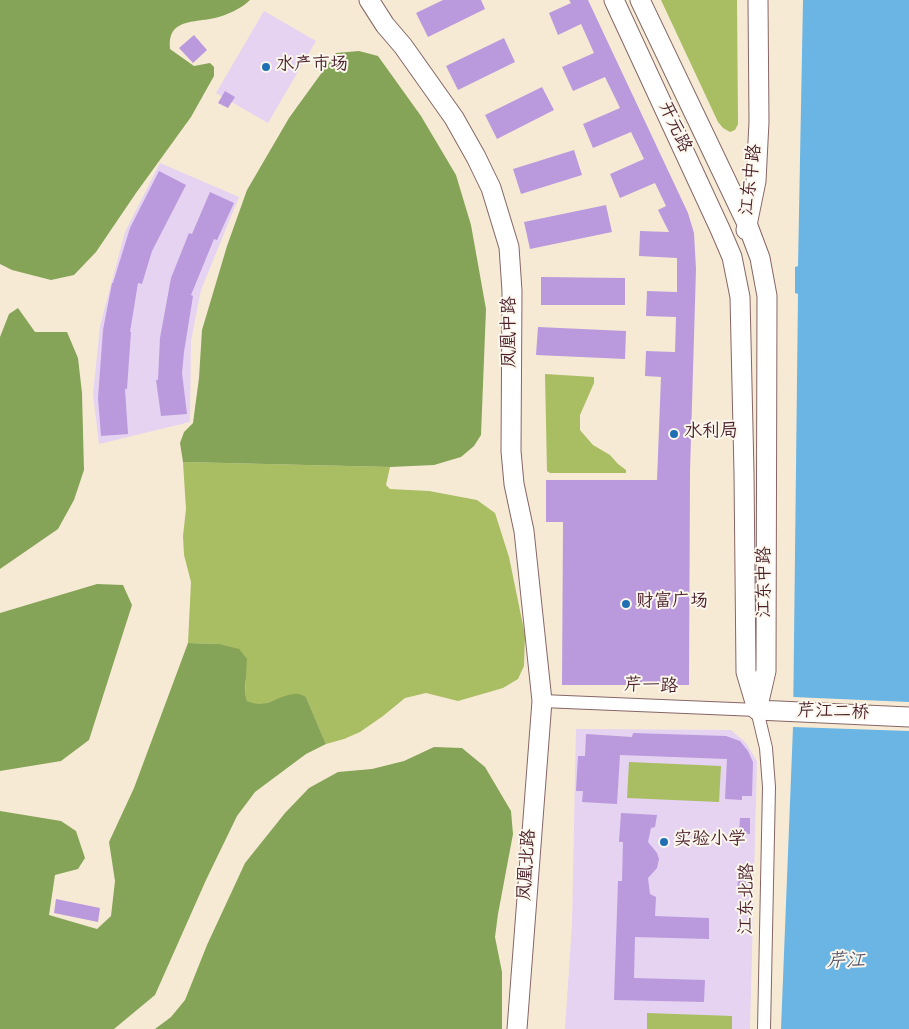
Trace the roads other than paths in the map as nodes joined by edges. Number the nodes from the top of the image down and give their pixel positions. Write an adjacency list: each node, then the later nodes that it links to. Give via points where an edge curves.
1 (369, 0): 7 (main road, 凤凰中路, via 396,49 446,119 491,208 500,242 512,321 511,451 514,484 524,531)
2 (614, 0): 6 (main road, 开元路)
3 (640, 0): 5 (main road, 开元路)
4 (758, 0): 5 (main road, 江东中路, via 759,122 756,181)
5 (748, 226): 6 (main road); 8 (main road, 江东中路, via 760,258 768,296 766,671)
6 (732, 257): 8 (main road, 江东中路, via 740,297 746,672)
7 (542, 701): 8 (street, 芹一路); 10 (main road, 凤凰北路)
8 (758, 710): 9 (main road, 芹江二桥); 11 (street, 江东北路, via 766,748 769,787)
9 (909, 717)
10 (516, 1029)
11 (764, 1029)

